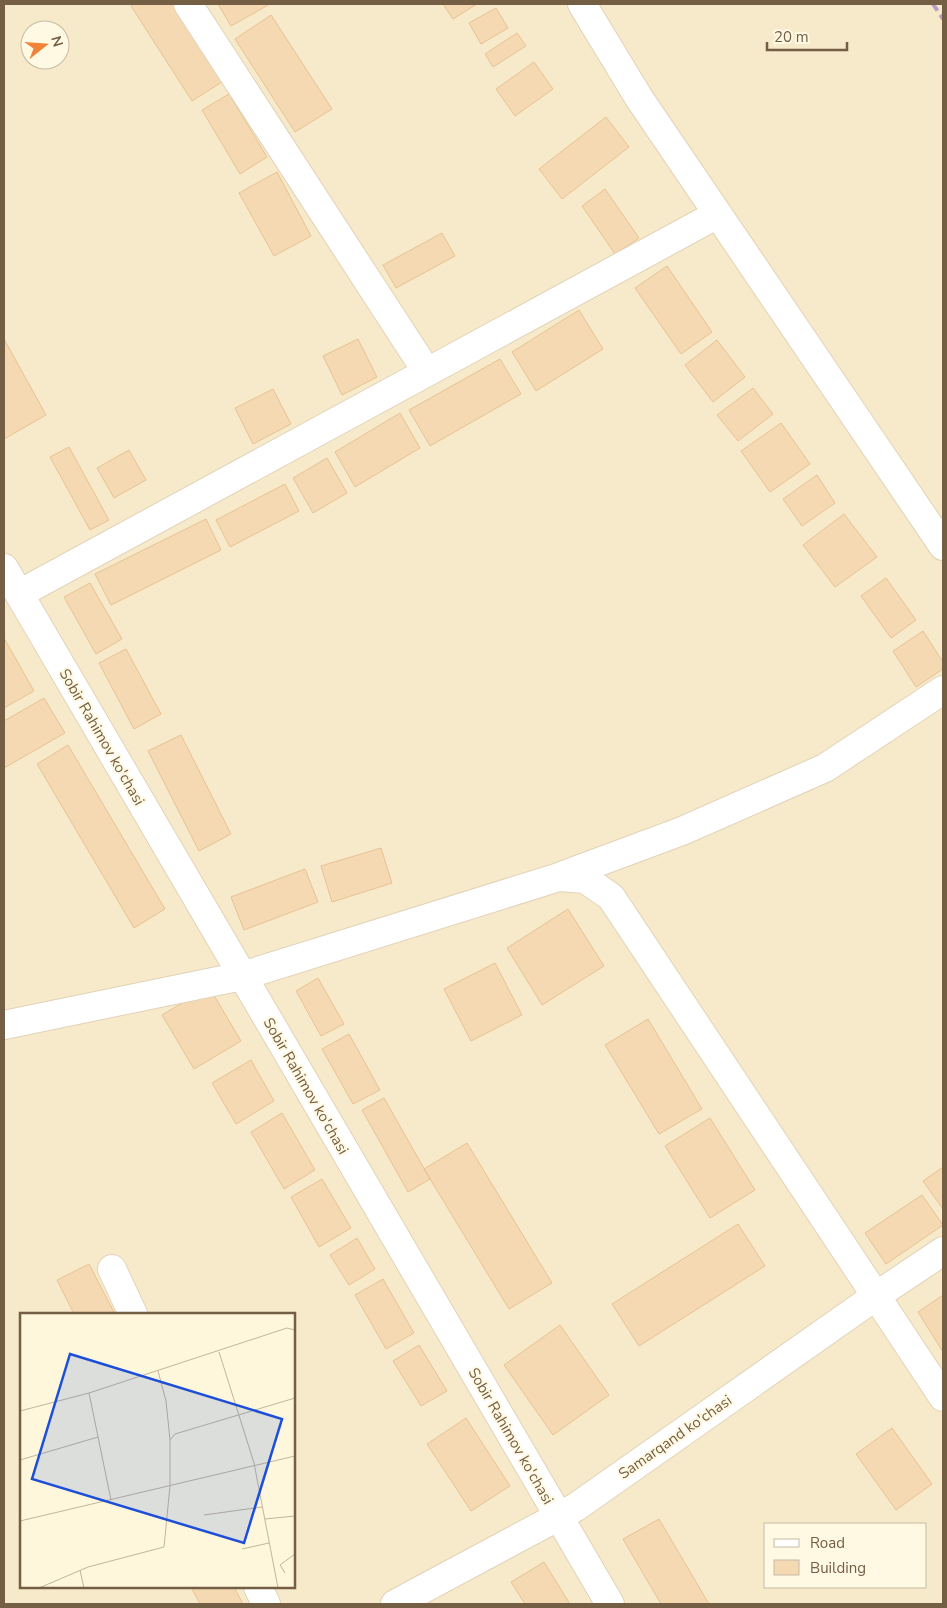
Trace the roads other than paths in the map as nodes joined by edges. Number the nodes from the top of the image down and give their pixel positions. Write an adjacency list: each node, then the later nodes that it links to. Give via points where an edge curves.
1 (188, 4): 4 (street)
2 (582, 4): 3 (street)
3 (716, 215): 4 (street); 5 (street)
4 (427, 372): 7 (street)
5 (943, 546)
6 (4, 568): 7 (street, Sobir Rahimov ko'chasi)
7 (19, 594): 10 (street, Sobir Rahimov ko'chasi)
8 (943, 690): 9 (street, via 825,768 682,830)
9 (559, 877): 10 (street); 14 (street, via 585,879 611,897)
10 (242, 976): 11 (street); 17 (street, Sobir Rahimov ko'chasi)
11 (4, 1025)
12 (943, 1251): 14 (street, Samarqand ko'chasi)
13 (112, 1269): 15 (street)
14 (876, 1296): 16 (street); 17 (street, Samarqand ko'chasi)
15 (133, 1313)
16 (943, 1397)
17 (558, 1517): 20 (street, Samarqand ko'chasi); 21 (street, Sobir Rahimov ko'chasi)
18 (258, 1588): 19 (street)
19 (266, 1604)
20 (395, 1604)
21 (610, 1604)

